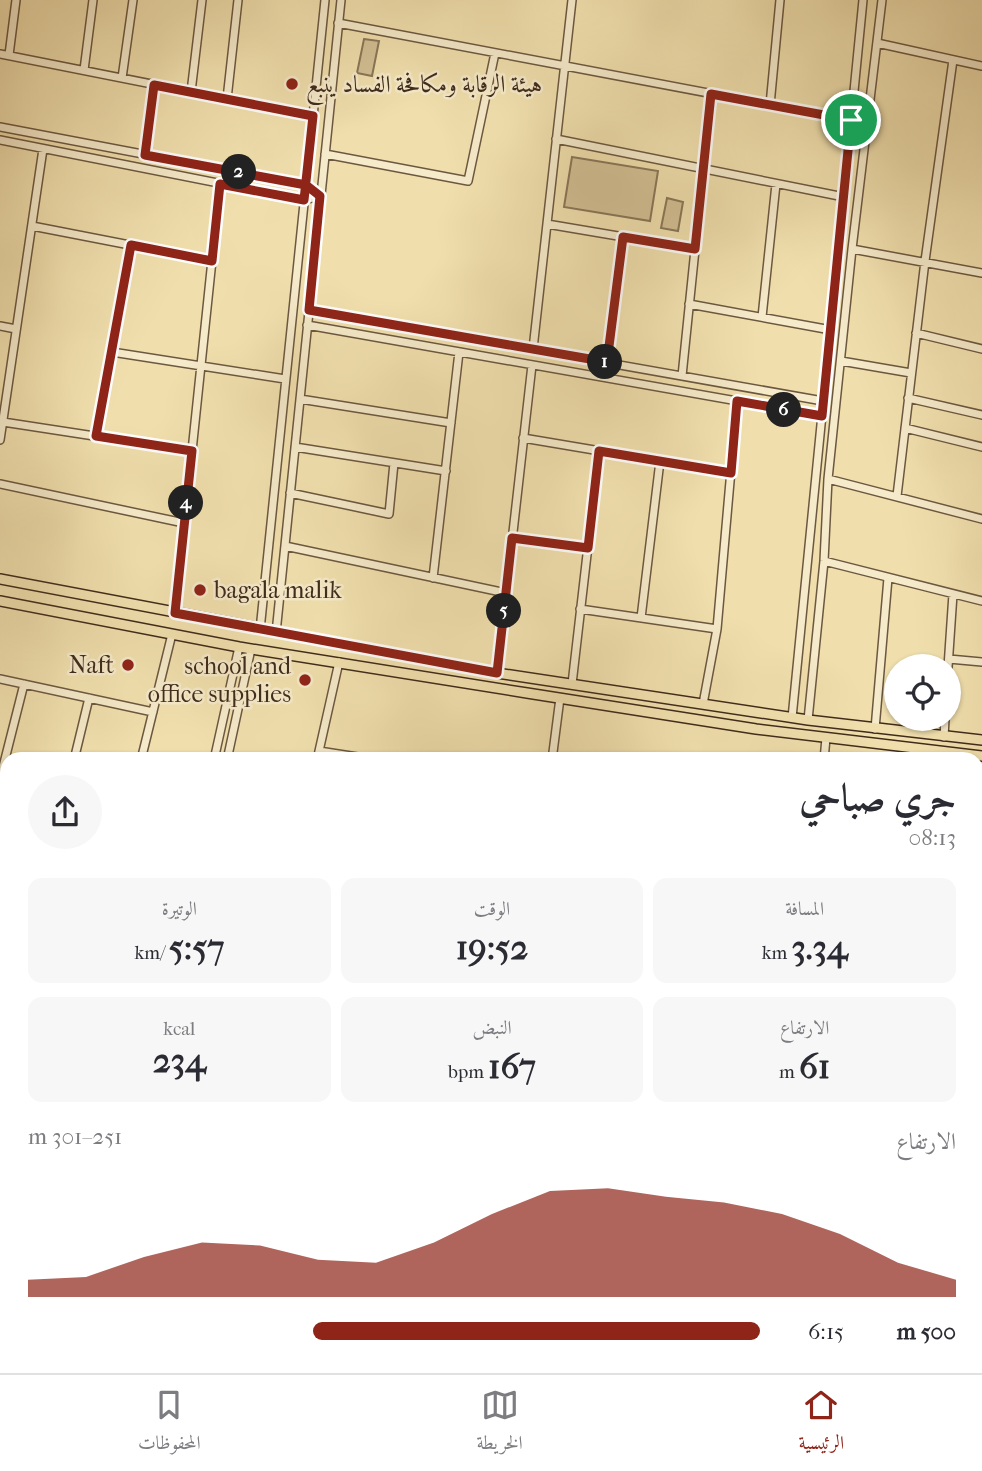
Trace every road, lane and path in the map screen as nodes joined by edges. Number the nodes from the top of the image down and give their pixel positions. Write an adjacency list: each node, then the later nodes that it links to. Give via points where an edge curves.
1 (16, 0): 15 (street)
2 (93, 0): 19 (street)
3 (133, 0): 20 (street)
4 (202, 0): 22 (street)
5 (238, 0): 24 (street)
6 (325, 0): 26 (street)
7 (341, 0): 12 (street)
8 (572, 0): 17 (street)
9 (780, 0): 25 (street)
10 (863, 0): 27 (street)
11 (882, 0): 13 (street)
12 (338, 23): 14 (street); 33 (street)
13 (877, 43): 16 (street); 46 (street)
14 (495, 53): 17 (street); 33 (street, via 468,181)
15 (4, 55): 19 (street)
16 (953, 60): 18 (street); 48 (street)
17 (564, 66): 23 (street); 29 (street)
18 (982, 66)
19 (84, 71): 20 (street)
20 (122, 78): 21 (street)
21 (154, 85): 22 (street); 32 (street)
22 (191, 92): 24 (street)
23 (711, 94): 25 (street); 34 (street)
24 (227, 99): 26 (street)
25 (770, 105): 27 (street)
26 (313, 116): 37 (street)
27 (851, 120): 39 (street)
28 (0, 127): 32 (street)
29 (556, 139): 34 (street); 41 (street)
30 (0, 140): 31 (street)
31 (43, 149): 35 (street); 42 (street)
32 (145, 155): 37 (street)
33 (325, 155): 38 (street)
34 (703, 169): 36 (street); 45 (street)
35 (220, 184): 40 (street); 47 (street)
36 (776, 184): 39 (street); 52 (street)
37 (306, 185): 38 (street); 40 (street)
38 (320, 196): 40 (street); 51 (street)
39 (844, 197): 56 (street)
40 (304, 200): 69 (street)
41 (547, 224): 43 (street); 58 (street)
42 (32, 226): 44 (street); 55 (street)
43 (623, 237): 45 (street); 63 (street)
44 (131, 245): 47 (street); 60 (street)
45 (695, 249): 50 (street)
46 (852, 249): 48 (street); 62 (street)
47 (212, 261): 65 (street)
48 (925, 261): 49 (street); 57 (street)
49 (982, 273)
50 (689, 304): 52 (street); 68 (street)
51 (309, 310): 53 (street); 58 (street)
52 (762, 317): 56 (street)
53 (307, 325): 61 (street); 72 (street)
54 (0, 326): 55 (street)
55 (16, 329): 77 (street)
56 (831, 330): 74 (street)
57 (916, 333): 59 (street); 67 (street)
58 (533, 349): 63 (street)
59 (982, 349)
60 (112, 352): 65 (street); 80 (street)
61 (460, 352): 64 (street); 78 (street)
62 (841, 361): 67 (street); 91 (street)
63 (607, 362): 66 (street)
64 (532, 365): 70 (street); 81 (street)
65 (201, 367): 69 (street); 85 (street)
66 (647, 369): 68 (street); 70 (street)
67 (911, 373): 71 (street)
68 (682, 376): 74 (street)
69 (285, 379): 111 (street)
70 (644, 385): 73 (street)
71 (908, 398): 75 (street); 79 (street)
72 (300, 399): 78 (street); 83 (street)
73 (737, 401): 76 (street); 90 (street)
74 (824, 401): 76 (street)
75 (982, 415)
76 (822, 416): 129 (street)
77 (3, 422): 80 (street); 82 (street)
78 (451, 423): 89 (street)
79 (905, 428): 84 (street); 94 (street)
80 (96, 436): 85 (street)
81 (523, 439): 86 (street); 97 (street)
82 (0, 440)
83 (295, 447): 88 (street); 93 (street)
84 (982, 447)
85 (192, 451): 96 (street)
86 (599, 451): 87 (street); 99 (street)
87 (660, 461): 90 (street); 110 (street)
88 (394, 463): 89 (street); 93 (street, via 389,514)
89 (446, 471): 101 (street)
90 (731, 473): 112 (street)
91 (828, 479): 94 (street); 100 (street)
92 (0, 484): 96 (street)
93 (290, 494): 98 (street)
94 (897, 496): 95 (street)
95 (982, 519)
96 (184, 523): 109 (street)
97 (512, 538): 99 (street); 104 (street)
98 (285, 547): 101 (street); 113 (street)
99 (588, 548): 108 (street)
100 (824, 561): 102 (street); 130 (street)
101 (433, 578): 104 (street)
102 (887, 578): 105 (street); 131 (street)
103 (0, 579): 109 (main road)
104 (506, 593): 121 (street)
105 (953, 594): 107 (street); 117 (street)
106 (0, 601): 114 (main road)
107 (982, 601)
108 (580, 609): 110 (street); 124 (street)
109 (175, 613): 111 (main road)
110 (641, 618): 112 (street)
111 (260, 629): 113 (main road)
112 (717, 629): 127 (street)
113 (276, 633): 121 (main road)
114 (172, 634): 115 (main road); 128 (street)
115 (239, 647): 116 (main road); 140 (street)
116 (251, 649): 118 (main road); 141 (street)
117 (950, 654)
118 (339, 662): 126 (main road); 136 (street)
119 (982, 662): 120 (street)
120 (961, 663)
121 (497, 673): 124 (main road)
122 (0, 679): 123 (street)
123 (24, 684): 125 (street); 137 (street)
124 (572, 684): 127 (main road)
125 (89, 698): 128 (street); 138 (street)
126 (560, 698): 134 (main road); 143 (street)
127 (703, 704): 129 (main road)
128 (153, 712): 139 (street)
129 (792, 718): 130 (main road)
130 (808, 720): 131 (main road)
131 (875, 729): 133 (main road)
132 (944, 731): 133 (street)
133 (944, 737): 135 (main road)
134 (826, 738): 144 (street); 145 (main road)
135 (982, 740)
136 (319, 751): 142 (street)
137 (7, 752)
138 (76, 752)
139 (143, 752)
140 (216, 752)
141 (229, 752)
142 (325, 752)
143 (553, 752)
144 (825, 752)
145 (926, 752)

